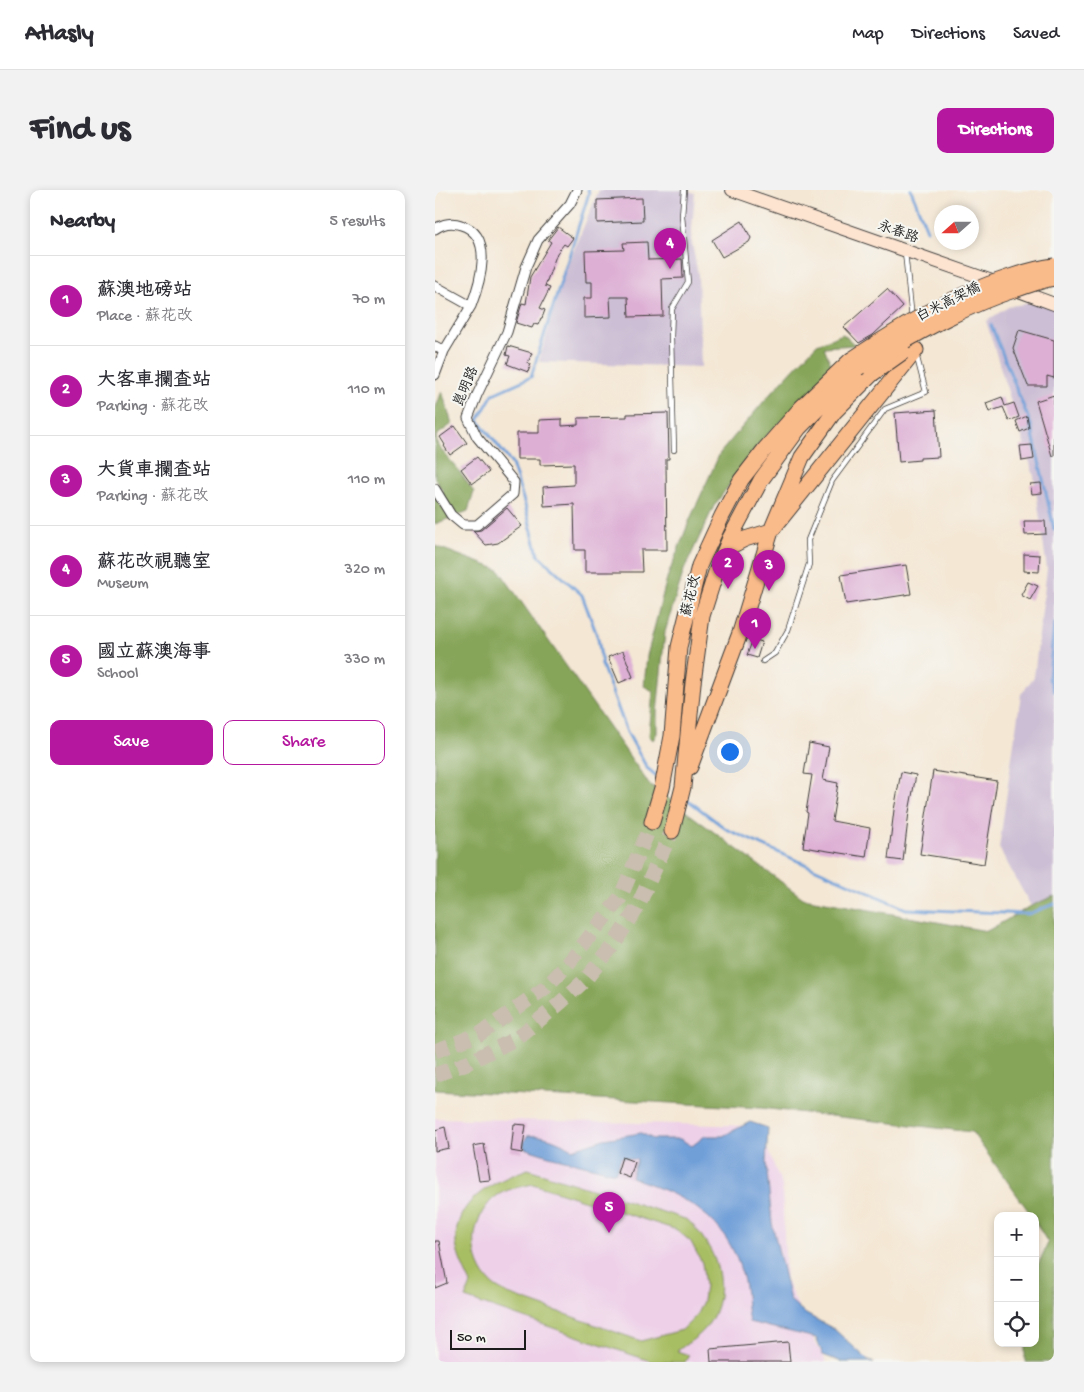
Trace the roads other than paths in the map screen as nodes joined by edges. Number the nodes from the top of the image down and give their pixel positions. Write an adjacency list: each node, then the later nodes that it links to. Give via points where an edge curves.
1 (577, 190): 20 (street, 崑明路, via 570,204 538,240 526,267 507,332 468,418 477,437 515,482 513,494 477,525 463,525 451,515)
2 (684, 190): 19 (lane, via 682,216 688,282 672,309)
3 (731, 190): 5 (street, 永春路)
4 (435, 229): 12 (street, via 451,223 462,225 476,235 483,262)
5 (905, 251): 10 (street, 永春路); 14 (lane)
6 (1054, 266): 16 (main road, 白米高架橋, bridge, via 979,288 944,304 900,328)
7 (1054, 279): 16 (main road, 白米高架橋, bridge, via 992,296)
8 (1054, 284): 10 (street)
9 (435, 286): 12 (street)
10 (1023, 293): 11 (street, 永春路)
11 (1054, 304)
12 (471, 306): 15 (street)
13 (435, 346): 15 (street)
14 (915, 350): 21 (main road); 23 (lane, via 926,392 885,409 832,481 808,540 809,564 787,630 775,653)
15 (444, 351): 17 (street)
16 (861, 367): 18 (main road, 蘇花改); 21 (main road, via 802,457); 25 (main road, 蘇花改, via 801,408 759,457 741,480 699,566 679,647 672,736)
17 (435, 375)
18 (799, 428): 22 (main road, via 761,487); 24 (main road, 蘇花改, via 761,480 729,538 716,572 702,616)
19 (674, 450)
20 (435, 489)
21 (771, 532): 22 (main road); 24 (main road, via 740,632)
22 (733, 544): 24 (main road, via 715,590 701,649)
23 (763, 661)
24 (683, 787): 26 (main road, 蘇花改)
25 (652, 822)
26 (672, 831)

